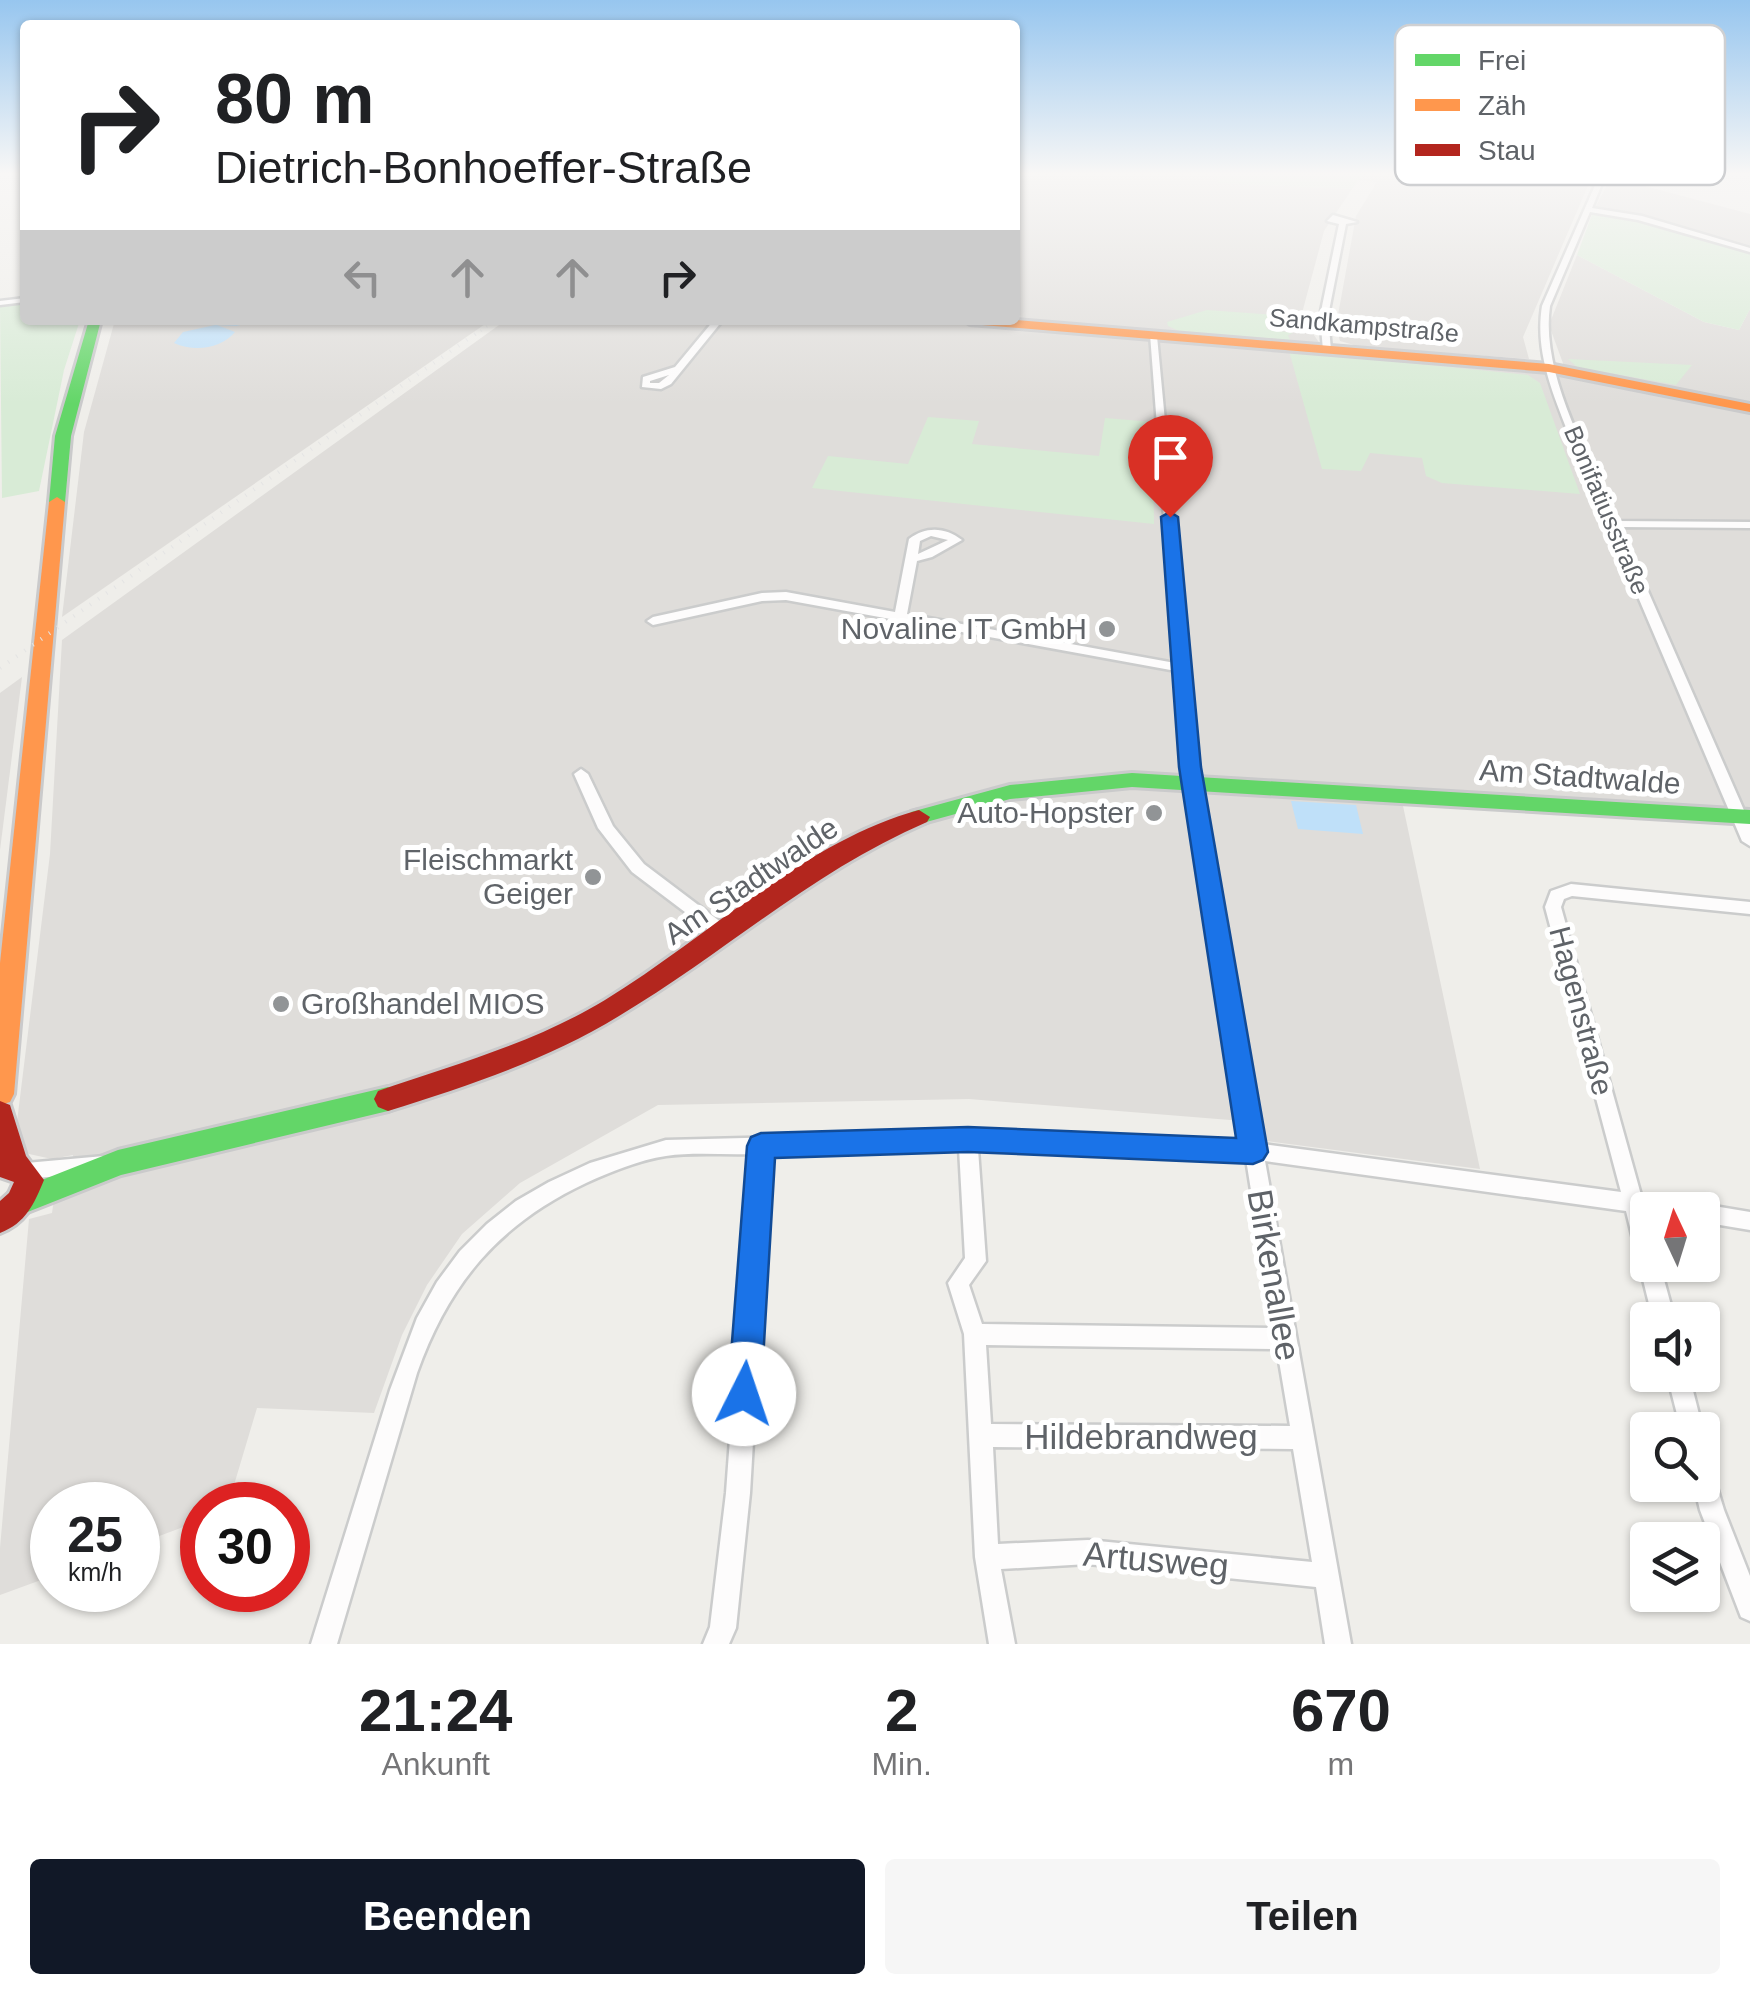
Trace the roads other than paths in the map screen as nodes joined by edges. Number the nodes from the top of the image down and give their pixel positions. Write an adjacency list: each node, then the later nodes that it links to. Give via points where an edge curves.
1 (1337, 251): 7 (street, via 1324,316)
2 (1571, 251): 8 (street, Bonifatiusstraße, via 1542,326)
3 (1020, 324): 6 (street, Sandkampstraße)
4 (95, 325): 23 (street, via 63,436)
5 (714, 325): 9 (street)
6 (1153, 336): 7 (street, Sandkampstraße); 16 (street, Birkenallee)
7 (1328, 350): 8 (street, Sandkampstraße)
8 (1550, 368): 10 (street, Sandkampstraße); 11 (street, Bonifatiusstraße)
9 (676, 370)
10 (1750, 408)
11 (1612, 524): 12 (street); 19 (street, Bonifatiusstraße)
12 (1750, 525)
13 (911, 558): 14 (street)
14 (900, 615): 15 (street, via 786,596); 16 (street)
15 (653, 622)
16 (1180, 668): 18 (street, Birkenallee)
17 (581, 774): 22 (street, via 606,828 638,868)
18 (1192, 783): 19 (street, Am Stadtwalde); 22 (street, Am Stadtwalde, via 1059,784 932,813 822,864); 27 (street, Birkenallee)
19 (1745, 817): 20 (street, Bonifatiusstraße)
20 (1750, 841)
21 (1750, 908): 30 (street, Hagenstraße, via 1571,890 1558,895 1553,907)
22 (724, 933): 28 (street, Am Stadtwalde, via 593,1021 472,1074)
23 (0, 1094)
24 (0, 1113): 29 (street)
25 (968, 1140): 26 (street); 27 (street); 35 (street, Hildebrandweg, via 976,1261 958,1283)
26 (761, 1146): 43 (street, via 666,1148 572,1176 480,1244 444,1292 412,1358); 44 (street, via 738,1493)
27 (1253, 1152): 31 (street); 36 (street, Birkenallee)
28 (112, 1164): 29 (street, Am Stadtwalde); 33 (street, Am Stadtwalde)
29 (13, 1166): 33 (street, via 27,1190)
30 (1632, 1192)
31 (1630, 1200)
32 (1720, 1216): 34 (street)
33 (6, 1218)
34 (1750, 1221)
35 (975, 1334): 36 (street); 37 (street, Hildebrandweg)
36 (1285, 1340): 38 (street, Birkenallee)
37 (980, 1435): 38 (street, Hildebrandweg); 40 (street, Hildebrandweg)
38 (1303, 1438): 41 (street, Birkenallee)
39 (1710, 1502): 42 (street)
40 (987, 1557): 41 (street, Artusweg, via 1088,1552); 45 (street, Hildebrandweg)
41 (1326, 1576): 46 (street, Birkenallee)
42 (1750, 1608)
43 (324, 1644)
44 (716, 1644)
45 (1002, 1644)
46 (1338, 1644)

